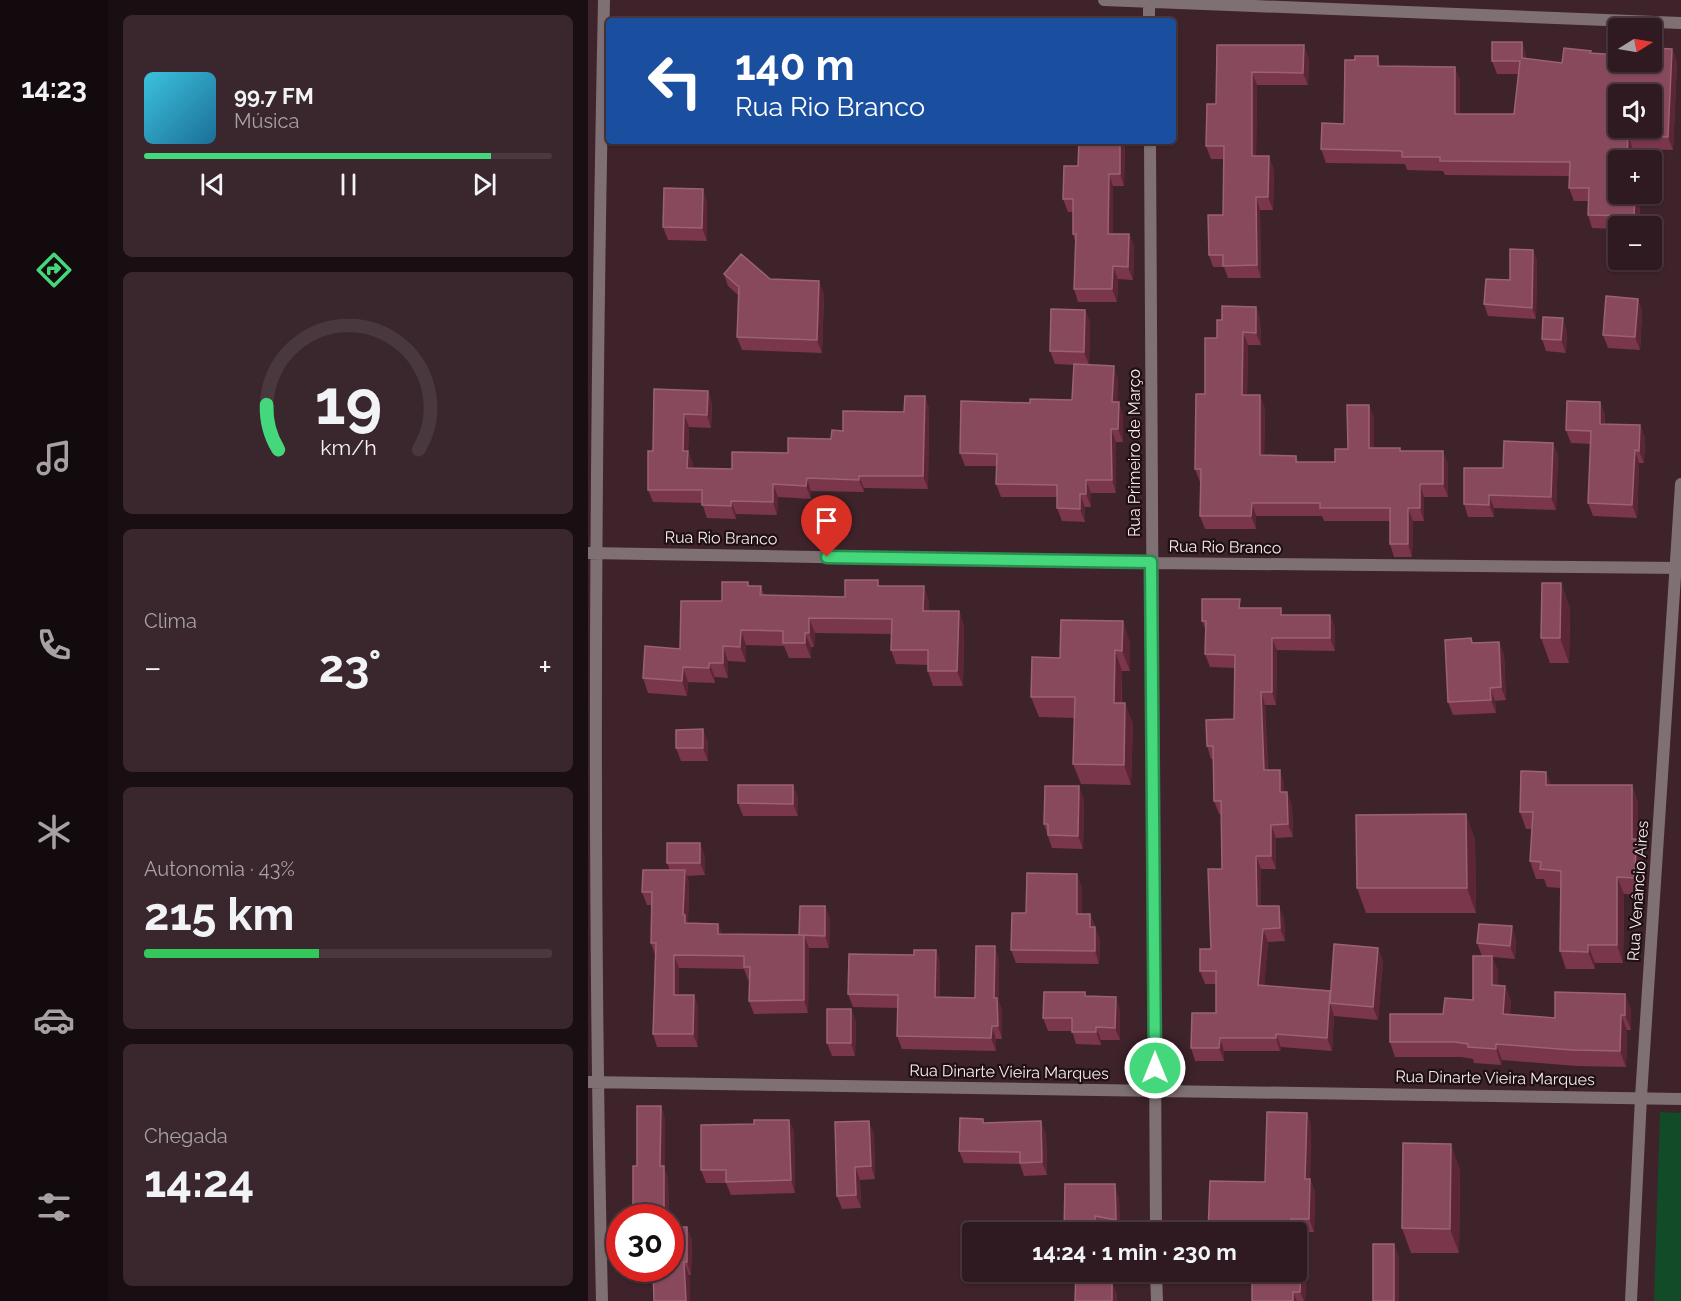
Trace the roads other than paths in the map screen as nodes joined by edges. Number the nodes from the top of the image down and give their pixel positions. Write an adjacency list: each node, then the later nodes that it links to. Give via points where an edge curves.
1 (604, 0): 7 (street)
2 (1104, 0): 3 (street)
3 (1149, 1): 4 (street); 5 (street)
4 (1149, 18)
5 (1681, 23)
6 (1150, 144): 10 (street, Rua Primeiro de Março)
7 (593, 262): 9 (street)
8 (1681, 484): 11 (street, Rua Venâncio Aires)
9 (592, 553): 10 (street, Rua Rio Branco); 12 (street)
10 (1151, 562): 11 (street, Rua Rio Branco); 13 (street, Rua Primeiro de Março)
11 (1678, 568): 14 (street, Rua Venâncio Aires)
12 (593, 1082): 13 (street, Rua Dinarte Vieira Marques); 18 (street)
13 (1156, 1091): 14 (street, Rua Dinarte Vieira Marques); 16 (street, Rua Primeiro de Março)
14 (1641, 1097): 15 (street, Rua Dinarte Vieira Marques); 20 (street, Rua Venâncio Aires)
15 (1681, 1099)
16 (1156, 1222)
17 (1156, 1282): 19 (street)
18 (602, 1301)
19 (1156, 1301)
20 (1631, 1301)

